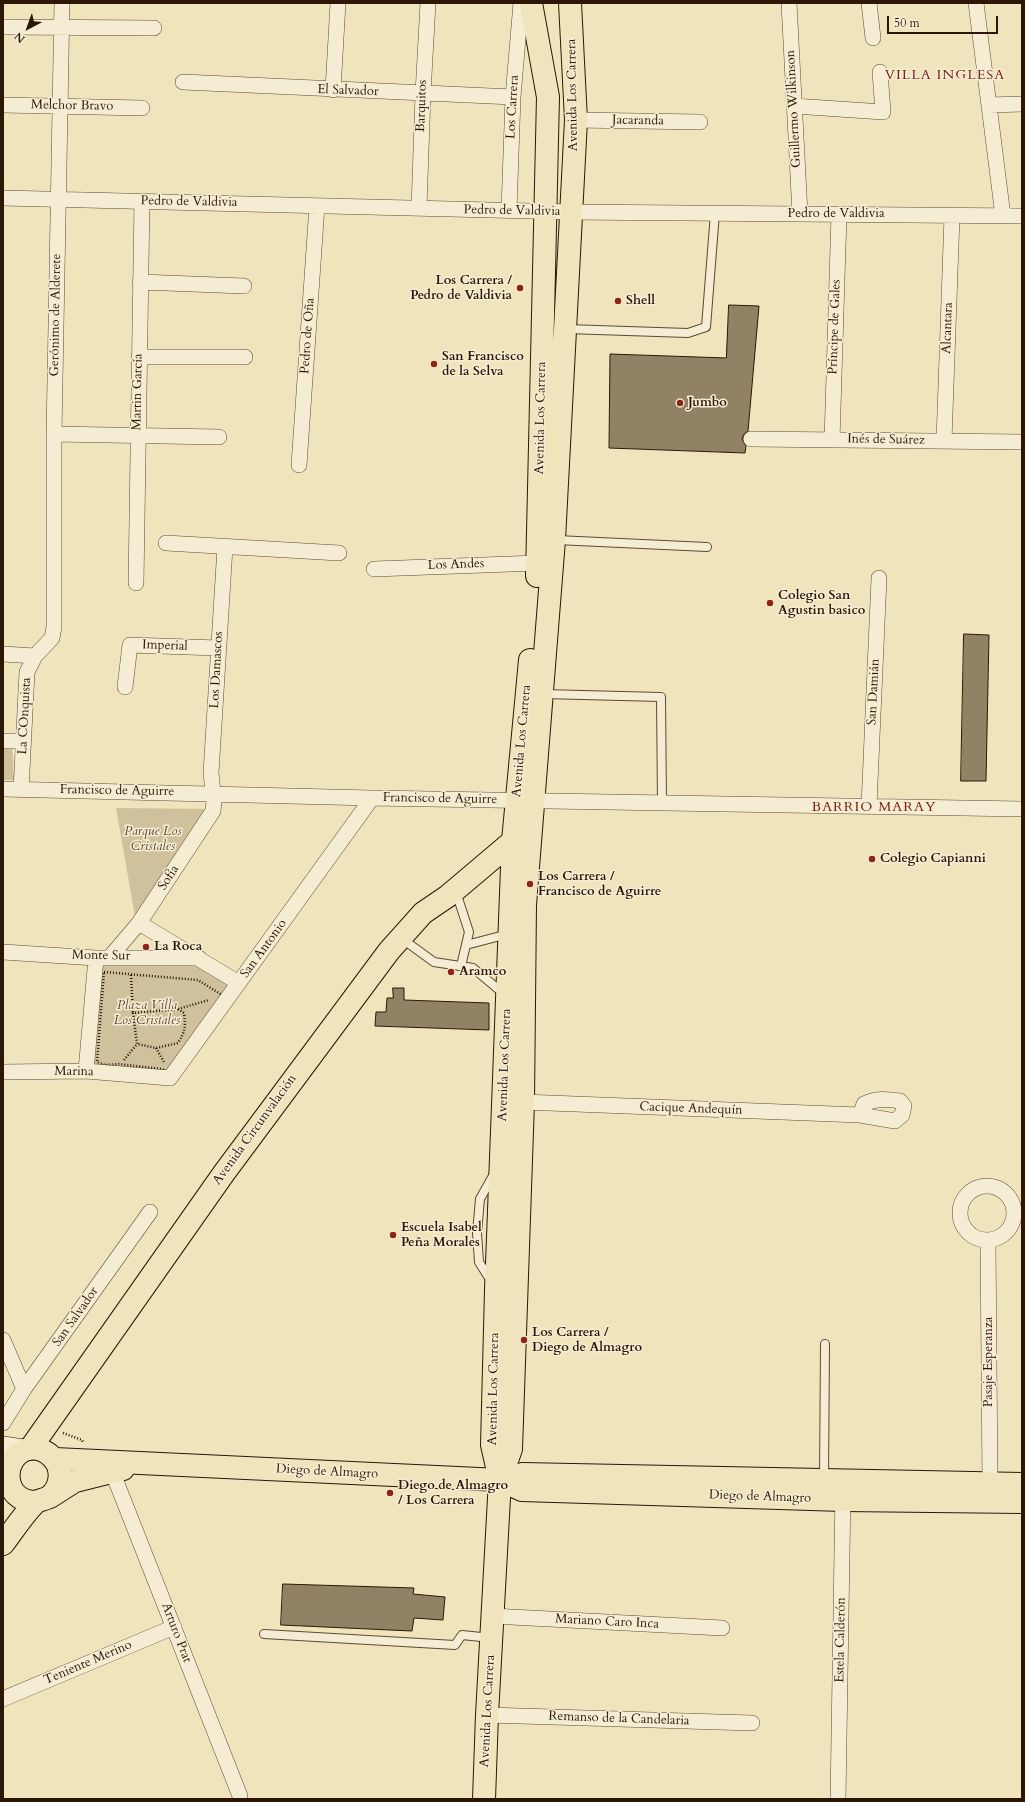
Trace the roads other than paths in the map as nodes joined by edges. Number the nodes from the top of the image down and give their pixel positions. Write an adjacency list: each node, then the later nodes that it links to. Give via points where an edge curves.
1 (62, 3): 11 (street, Gerónimo de Alderete)
2 (338, 3): 16 (street)
3 (428, 3): 17 (street, Barquitos)
4 (520, 3): 18 (street, Los Carrera)
5 (531, 3): 33 (main road, Avenida Los Carrera, via 548,97)
6 (570, 3): 25 (main road, Avenida Los Carrera)
7 (789, 3): 23 (street, Guillermo Wilkinson)
8 (869, 3): 13 (street)
9 (976, 3): 21 (street)
10 (3, 28): 11 (street)
11 (62, 28): 12 (street); 22 (street, Gerónimo de Alderete)
12 (154, 28)
13 (873, 38)
14 (880, 72): 23 (street, via 883,112)
15 (183, 82): 16 (street, El Salvador)
16 (333, 90): 17 (street, El Salvador)
17 (423, 94): 18 (street, El Salvador); 31 (street, Barquitos)
18 (513, 97): 32 (street, Los Carrera)
19 (1022, 104): 21 (street)
20 (3, 105): 22 (street, Melchor Bravo)
21 (989, 105): 39 (street)
22 (60, 106): 24 (street, Melchor Bravo); 28 (street, Gerónimo de Alderete)
23 (794, 106): 36 (street, Guillermo Wilkinson)
24 (142, 108)
25 (576, 120): 26 (street, Jacaranda); 34 (main road, Avenida Los Carrera)
26 (700, 122)
27 (3, 198): 28 (street, Pedro de Valdivia)
28 (58, 199): 29 (street, Pedro de Valdivia); 46 (street, Gerónimo de Alderete)
29 (142, 201): 30 (street, Pedro de Valdivia); 41 (street, Martin García)
30 (317, 206): 31 (street, Pedro de Valdivia); 53 (street, Pedro de Oña)
31 (419, 208): 32 (street, Pedro de Valdivia)
32 (509, 210): 33 (street, Pedro de Valdivia)
33 (545, 212): 34 (street, Pedro de Valdivia); 59 (main road, Avenida Los Carrera)
34 (572, 212): 35 (street, Pedro de Valdivia); 43 (main road, Avenida Los Carrera)
35 (716, 213): 36 (street, Pedro de Valdivia); 43 (lane, via 706,327 688,333)
36 (800, 214): 37 (street, Pedro de Valdivia)
37 (839, 214): 38 (street, Pedro de Valdivia); 50 (street, Príncipe de Gales)
38 (952, 216): 39 (street, Pedro de Valdivia); 51 (street, Alcantara)
39 (1003, 216): 40 (street, Pedro de Valdivia)
40 (1022, 216)
41 (140, 282): 42 (street); 44 (street, Martin García)
42 (244, 286)
43 (566, 328): 54 (main road, Avenida Los Carrera)
44 (139, 357): 45 (street); 47 (street, Martin García)
45 (245, 357)
46 (54, 434): 47 (street); 63 (street, Gerónimo de Alderete)
47 (138, 436): 48 (street); 62 (street, Martin García)
48 (220, 437)
49 (750, 439): 50 (street, Inés de Suárez)
50 (832, 440): 51 (street, Inés de Suárez)
51 (944, 441): 52 (street, Inés de Suárez)
52 (1022, 442)
53 (299, 466)
54 (554, 540): 57 (lane); 68 (main road, Avenida Los Carrera)
55 (166, 543): 56 (street)
56 (225, 547): 58 (street); 64 (street, Los Damascos)
57 (707, 547)
58 (339, 553)
59 (538, 563): 60 (street, Los Andes); 75 (main road, Avenida Los Carrera)
60 (374, 569)
61 (879, 578): 77 (street, San Damián)
62 (136, 583)
63 (54, 627): 66 (street, La COnquista, via 52,638)
64 (218, 648): 67 (street, Imperial, via 130,645); 73 (street, Los Damascos, via 211,773)
65 (3, 654): 66 (street)
66 (36, 656): 70 (street, La COnquista, via 30,664 26,678)
67 (124, 687)
68 (542, 694): 75 (main road, Avenida Los Carrera); 76 (lane, via 662,697)
69 (3, 741): 70 (street)
70 (23, 742): 72 (street, La COnquista)
71 (3, 789): 72 (street, Francisco de Aguirre)
72 (21, 790): 73 (street, Francisco de Aguirre)
73 (214, 793): 74 (street, Francisco de Aguirre); 81 (street, Sofía, via 212,811)
74 (372, 798): 75 (street, Francisco de Aguirre); 89 (street, San Antonio)
75 (525, 800): 76 (street, Francisco de Aguirre); 79 (main road, Avenida Los Carrera); 94 (main road, Avenida Los Carrera)
76 (662, 802): 77 (street, Francisco de Aguirre)
77 (869, 806): 78 (street, Francisco de Aguirre)
78 (1022, 809)
79 (512, 841): 80 (main road, Avenida Circunvalación); 82 (main road, Avenida Los Carrera)
80 (455, 889): 83 (main road, Avenida Circunvalación, via 423,913); 84 (lane, via 470,932)
81 (139, 923): 86 (street, Sofía); 87 (street)
82 (509, 934): 84 (lane); 90 (main road, Avenida Los Carrera)
83 (400, 938): 88 (lane, via 434,962); 102 (main road, Avenida Circunvalación)
84 (466, 944): 88 (lane)
85 (3, 952): 86 (street, Monte Sur)
86 (103, 957): 87 (street, Monte Sur); 91 (street)
87 (199, 958): 89 (street)
88 (461, 966): 90 (lane, via 473,968)
89 (239, 983): 93 (street, San Antonio, via 170,1078)
90 (507, 998): 107 (main road, Avenida Los Carrera, via 492,1445)
91 (86, 1071): 92 (street, Marina); 93 (street, Marina)
92 (3, 1072)
93 (144, 1077)
94 (522, 1102): 95 (street, Cacique Andequín); 107 (main road, Avenida Los Carrera, via 511,1449)
95 (860, 1115)
96 (150, 1212): 100 (street, San Salvador)
97 (988, 1241): 108 (street, Pasaje Esperanza)
98 (3, 1340): 100 (street)
99 (825, 1344): 110 (lane)
100 (24, 1389): 101 (street, San Salvador)
101 (3, 1422)
102 (19, 1449): 103 (main road, via 44,1451); 106 (main road, Avenida Circunvalación, via 11,1459)
103 (55, 1460): 104 (main road, Diego de Almagro); 111 (main road, via 60,1479 58,1486)
104 (154, 1464): 105 (main road, Diego de Almagro); 107 (main road, Diego de Almagro)
105 (112, 1471): 111 (main road, Diego de Almagro, via 75,1481); 115 (street, Arturo Prat)
106 (5, 1479): 111 (main road, Avenida Circunvalación, via 16,1496 22,1500)
107 (500, 1480): 110 (main road, Diego de Almagro, via 522,1490); 114 (main road, Avenida Los Carrera)
108 (990, 1483): 109 (main road, Diego de Almagro); 110 (main road, Diego de Almagro)
109 (1022, 1484)
110 (837, 1487): 112 (main road, Diego de Almagro); 124 (street, Estela Calderón)
111 (43, 1500): 113 (main road)
112 (1022, 1502)
113 (3, 1544)
114 (492, 1616): 116 (street, Mariano Caro Inca); 118 (main road, Avenida Los Carrera)
115 (174, 1627): 119 (street, Teniente Merino); 122 (street, Arturo Prat)
116 (722, 1628)
117 (264, 1634): 118 (lane, via 455,1645 462,1635)
118 (491, 1638): 120 (main road, Avenida Los Carrera)
119 (3, 1699)
120 (487, 1715): 121 (street, Remanso de la Candelaria); 123 (main road, Avenida Los Carrera)
121 (752, 1723)
122 (240, 1796)
123 (484, 1799)
124 (838, 1799)

